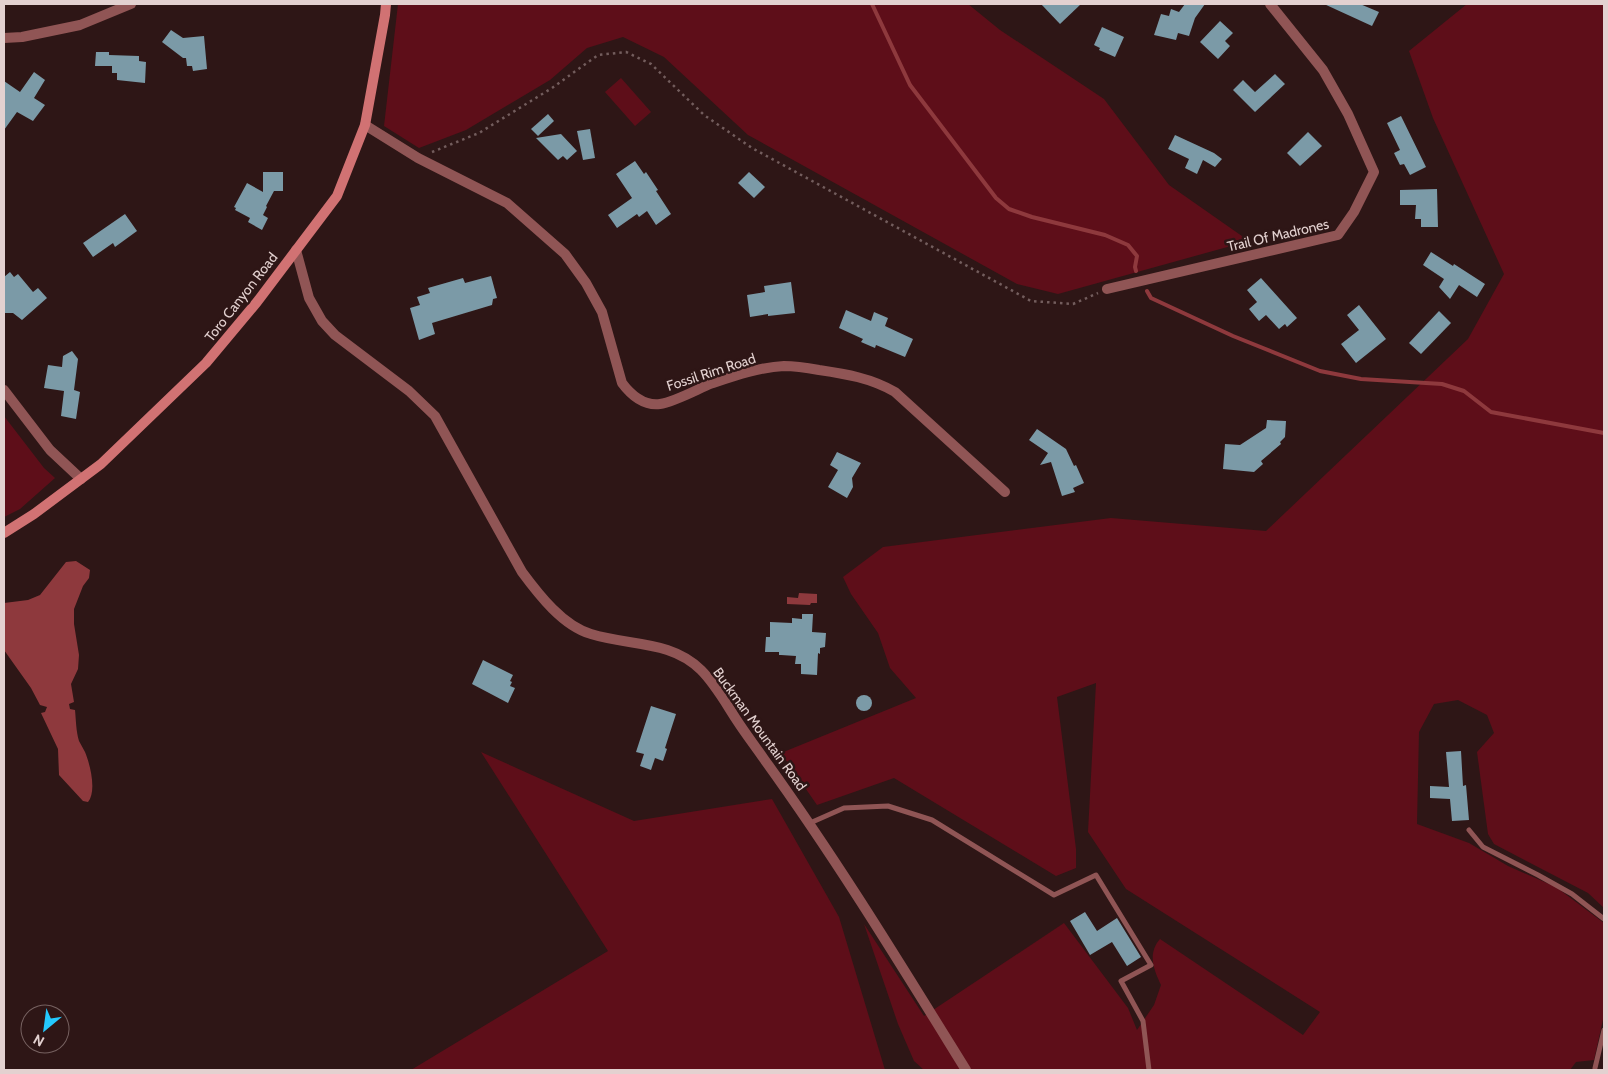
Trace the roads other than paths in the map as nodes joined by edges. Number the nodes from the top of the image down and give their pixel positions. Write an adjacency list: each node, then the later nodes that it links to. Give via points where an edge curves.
1 (131, 4): 4 (street, via 80,25)
2 (386, 4): 5 (street, Toro Canyon Road)
3 (1270, 4): 7 (street, Trail Of Madrones, via 1323,70 1348,114 1374,172 1354,212 1338,235)
4 (4, 38)
5 (366, 125): 6 (street, Toro Canyon Road, via 337,196); 10 (street, Fossil Rim Road, via 418,158 515,208 565,254 602,312 622,383 638,398 651,404 662,404 727,379 760,369 785,366 863,378 895,392)
6 (296, 250): 9 (street, Toro Canyon Road, via 206,363); 12 (street, Buckman Mountain Road, via 309,298 322,321 435,416 522,572 536,591 564,618 590,634 666,649 688,659 712,684)
7 (1107, 289)
8 (4, 390): 9 (street, via 50,450)
9 (81, 479): 11 (street, Toro Canyon Road)
10 (1006, 492)
11 (4, 533)
12 (810, 823): 17 (street, Buckman Mountain Road); 18 (lane, via 844,808 888,806 932,820 1054,896 1096,875 1151,964 1120,981 1143,1021)
13 (1469, 830): 14 (lane, via 1483,847 1572,894)
14 (1604, 919)
15 (1604, 1030): 16 (lane)
16 (1595, 1068)
17 (966, 1070)
18 (1149, 1070)

